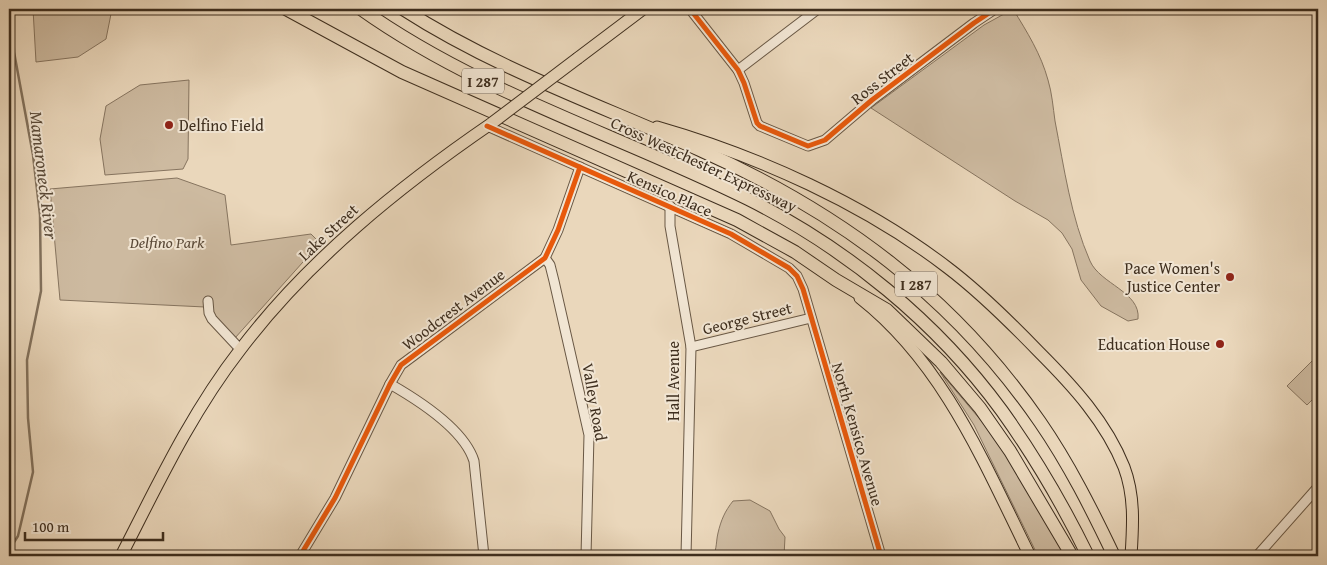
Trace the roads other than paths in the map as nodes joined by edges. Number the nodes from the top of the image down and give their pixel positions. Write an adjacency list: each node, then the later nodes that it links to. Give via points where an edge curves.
1 (286, 9): 14 (highway, via 402,72 737,220 795,252)
2 (361, 9): 29 (highway, Cross Westchester Expressway / I 287, via 432,55 484,82 749,199 807,232 861,269 936,335 991,396 1038,464)
3 (403, 9): 9 (highway, Cross Westchester Expressway / I 287, via 472,49)
4 (643, 9): 10 (main road, Lake Street, bridge)
5 (690, 9): 8 (street)
6 (818, 9): 8 (street)
7 (989, 10): 8 (street, Ross Street, via 819,143 808,146 760,126)
8 (738, 70)
9 (622, 116): 30 (highway, Cross Westchester Expressway / I 287, via 790,194 862,240 928,294 976,342 1040,423 1076,481); 31 (main road, via 728,150 818,190 885,225 948,268 1010,322 1070,384 1100,422 1124,468 1132,502)
10 (490, 125): 11 (street, Kensico Place); 18 (main road, Lake Street, via 375,210 341,240)
11 (580, 167): 12 (street, Kensico Place); 13 (street, Woodcrest Avenue)
12 (670, 206): 16 (street, Kensico Place, via 730,234 789,268 801,282); 17 (street, Hall Avenue, via 670,226)
13 (545, 258): 19 (street, Woodcrest Avenue, via 407,359); 24 (street, Valley Road, via 554,281 589,436)
14 (836, 280): 27 (main road, via 888,322 931,372 967,428); 28 (highway, via 887,310 980,408 1010,451)
15 (208, 301): 18 (street, via 212,319)
16 (811, 318): 17 (street, George Street); 26 (street, North Kensico Avenue)
17 (690, 347): 25 (street, Hall Avenue)
18 (240, 349): 21 (main road, Lake Street, via 170,459)
19 (390, 384): 22 (street, Woodcrest Avenue, via 335,498); 23 (street, via 453,429 471,451)
20 (1318, 487): 32 (street)
21 (120, 556)
22 (300, 556)
23 (484, 556)
24 (586, 556)
25 (686, 556)
26 (881, 556)
27 (1030, 556)
28 (1072, 556)
29 (1088, 556)
30 (1114, 556)
31 (1131, 556)
32 (1257, 556)

